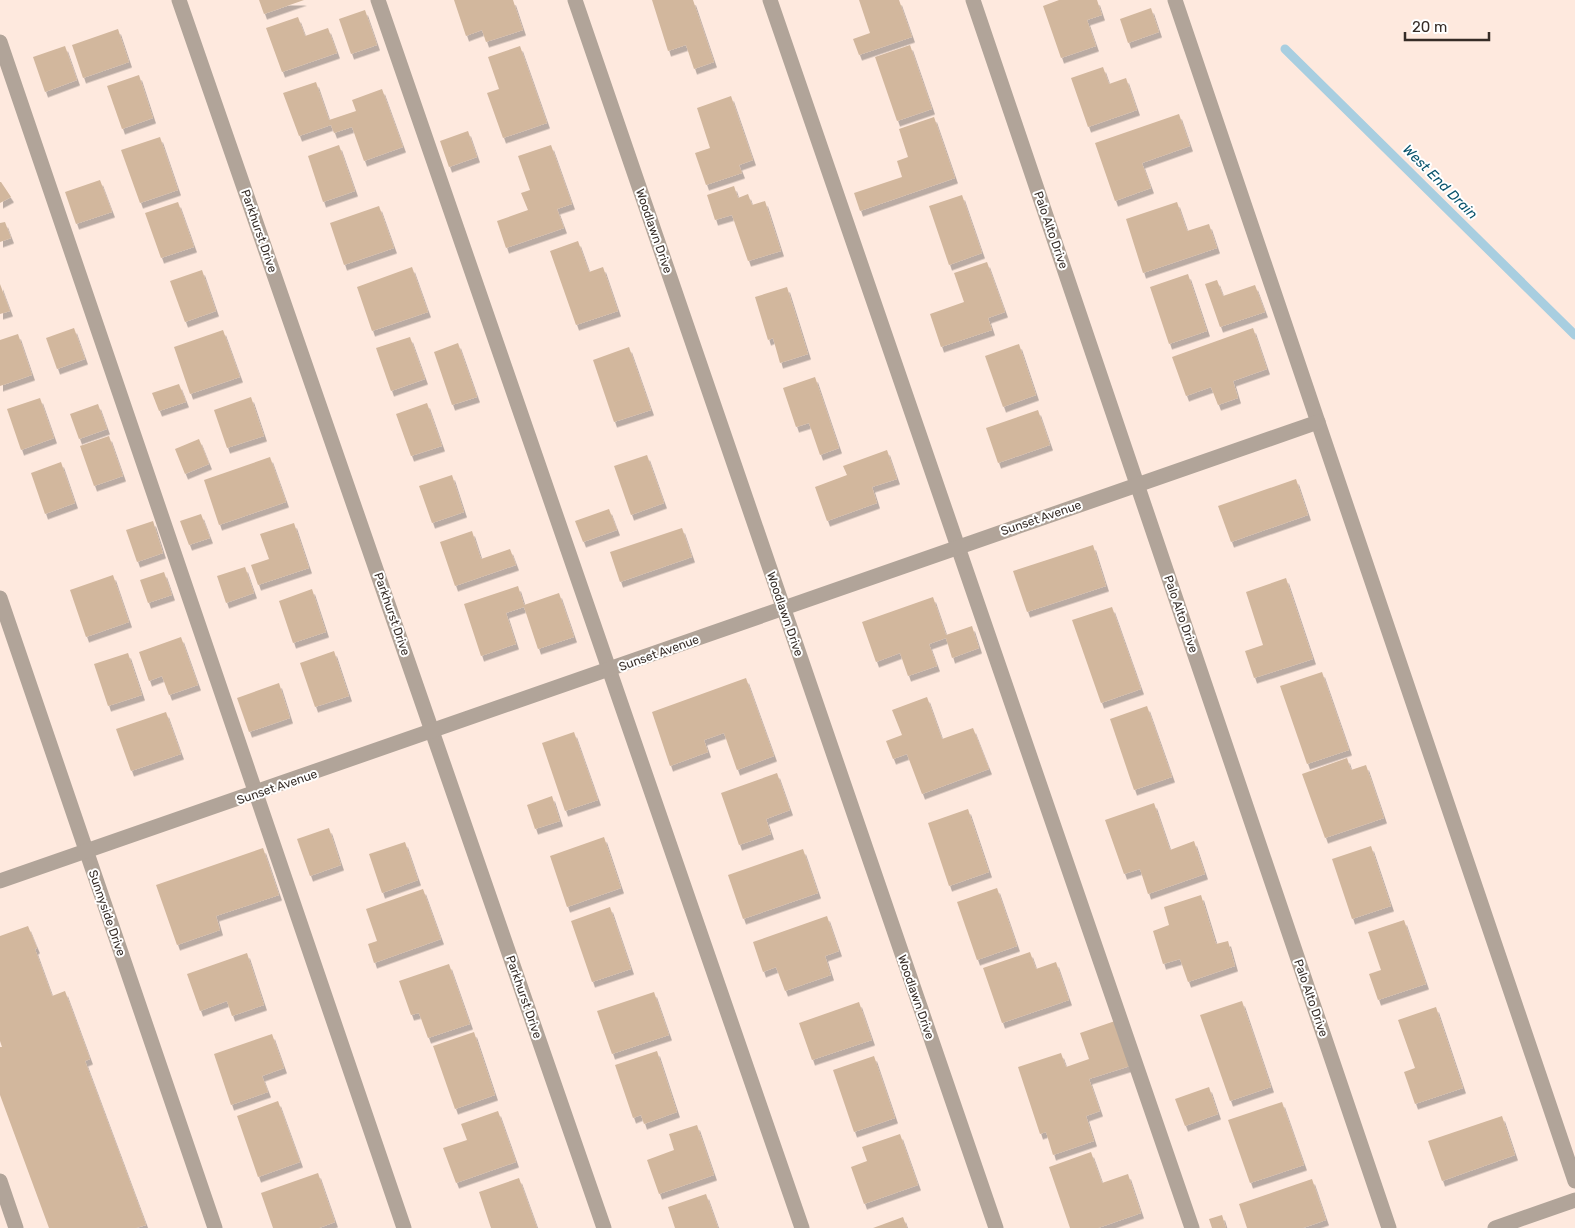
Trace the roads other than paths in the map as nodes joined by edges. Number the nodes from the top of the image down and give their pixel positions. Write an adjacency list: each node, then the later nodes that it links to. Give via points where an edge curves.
1 (179, 0): 14 (street, Parkhurst Drive)
2 (378, 0): 13 (street)
3 (575, 0): 12 (street, Woodlawn Drive)
4 (770, 0): 10 (street)
5 (973, 0): 9 (street, Palo Alto Drive)
6 (1174, 0): 8 (street)
7 (0, 42): 15 (street)
8 (1318, 422): 9 (street, Sunset Avenue); 18 (street)
9 (1138, 485): 10 (street, Sunset Avenue); 28 (street, Palo Alto Drive)
10 (958, 547): 12 (street, Sunset Avenue); 27 (street)
11 (0, 598): 16 (street, Sunnyside Drive)
12 (784, 609): 13 (street, Sunset Avenue); 26 (street, Woodlawn Drive)
13 (610, 671): 14 (street, Sunset Avenue); 25 (street)
14 (433, 733): 15 (street, Sunset Avenue); 24 (street, Parkhurst Drive)
15 (256, 794): 16 (street, Sunset Avenue); 23 (street)
16 (87, 852): 17 (street, Sunset Avenue); 22 (street, Sunnyside Drive)
17 (0, 882)
18 (1575, 1181)
19 (0, 1182): 21 (street)
20 (1575, 1200): 29 (street)
21 (16, 1228)
22 (215, 1228)
23 (404, 1228)
24 (604, 1228)
25 (802, 1228)
26 (996, 1228)
27 (1192, 1228)
28 (1389, 1228)
29 (1495, 1228)

